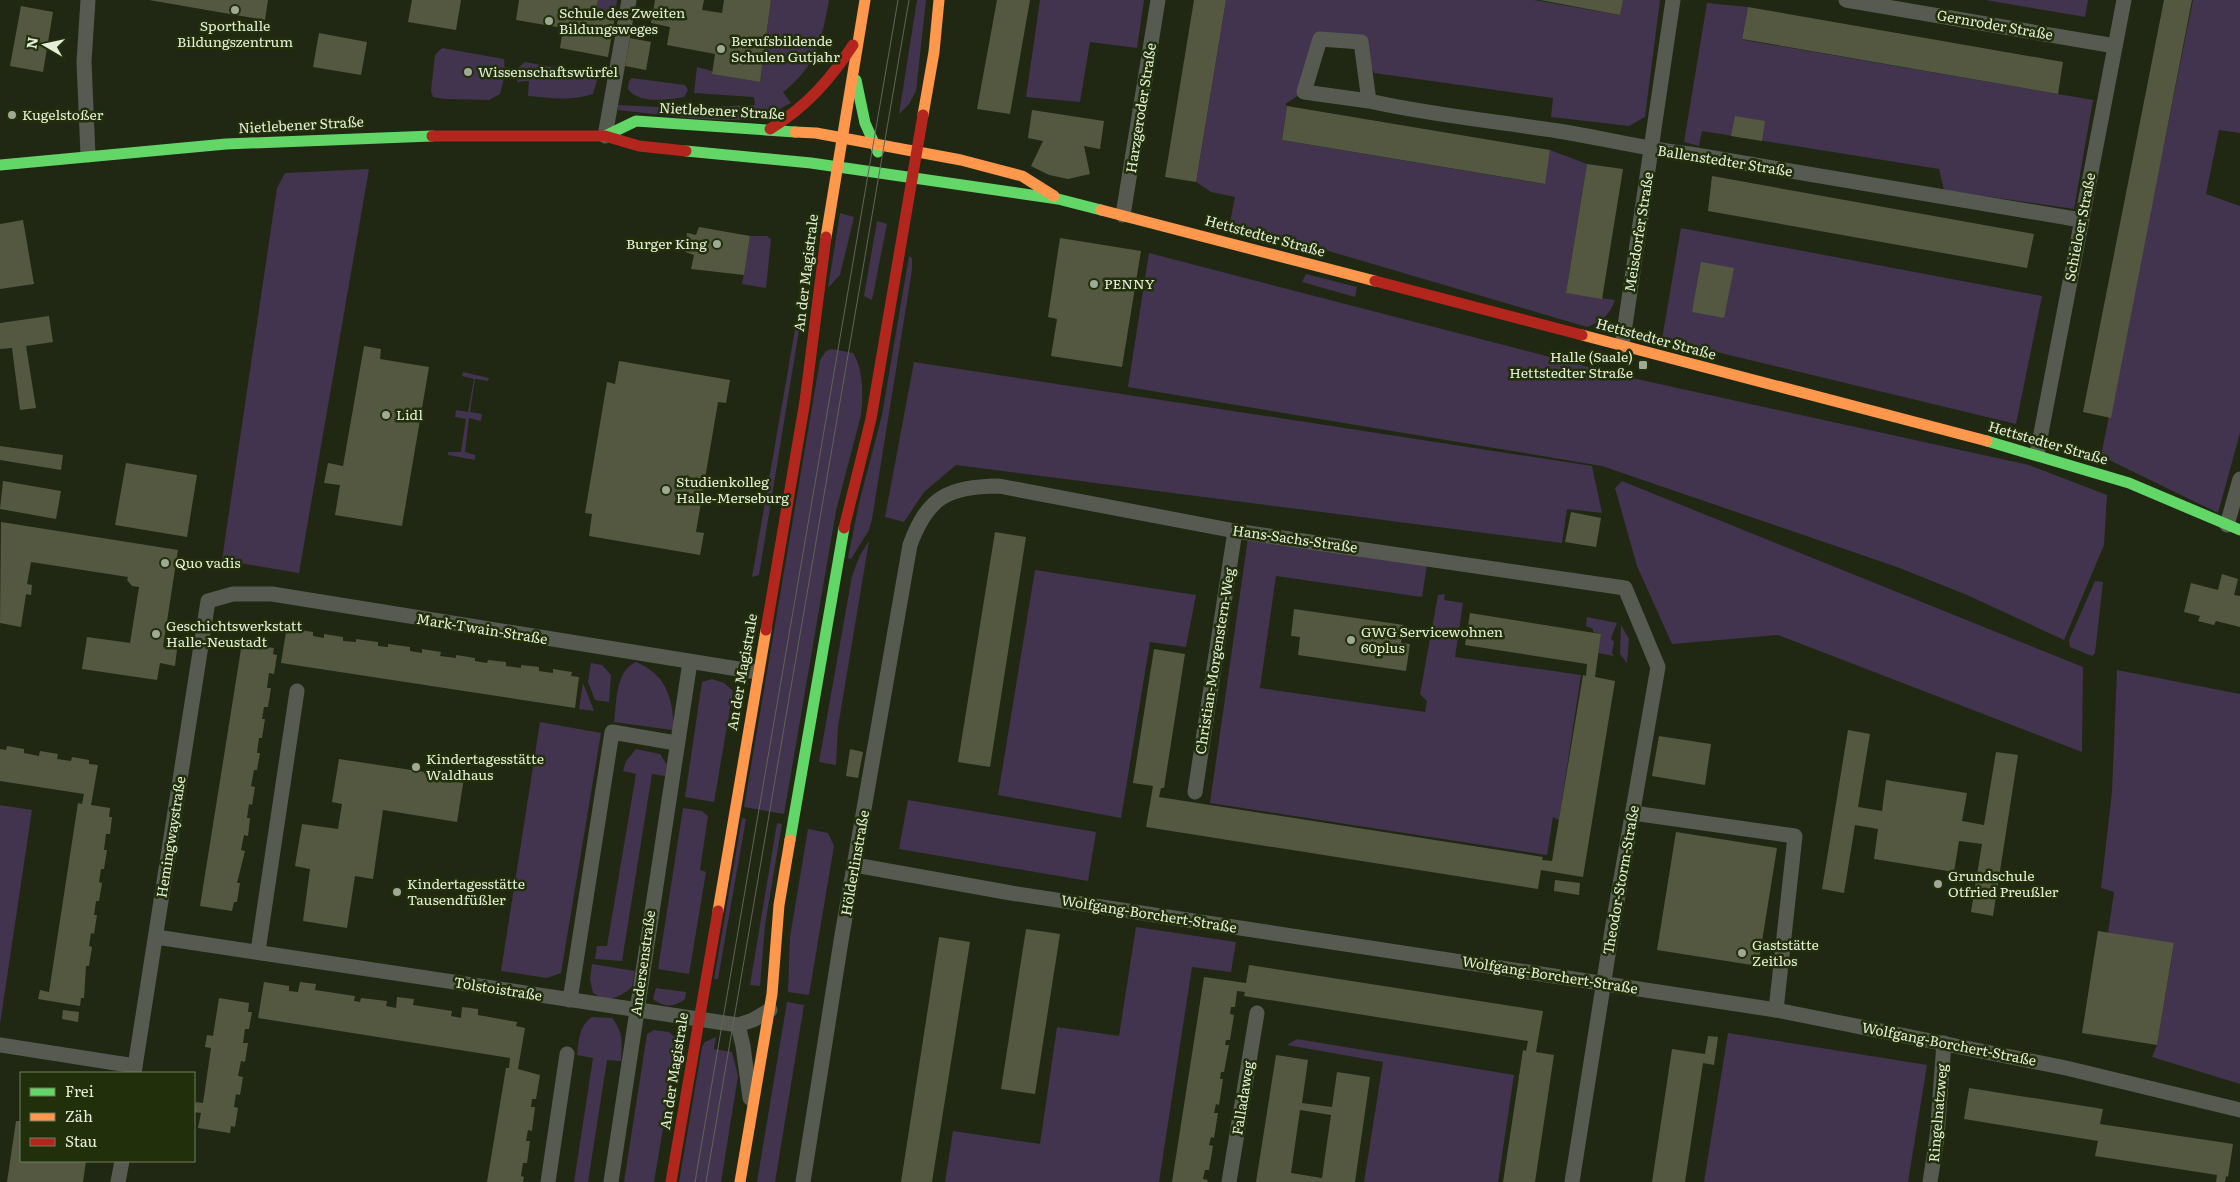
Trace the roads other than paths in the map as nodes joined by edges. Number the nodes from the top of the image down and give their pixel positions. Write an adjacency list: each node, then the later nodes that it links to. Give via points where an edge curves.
1 (88, 0): 19 (street, via 84,62)
2 (629, 0): 14 (street)
3 (865, 0): 9 (main road, An der Magistrale)
4 (939, 0): 18 (main road, via 934,52)
5 (1158, 0): 24 (street, Harzgeroder Straße)
6 (1673, 0): 17 (street, Meisdorfer Straße)
7 (1846, 0): 10 (street, Gernroder Straße)
8 (2124, 0): 10 (street, Schieloer Straße)
9 (858, 38): 11 (main road, An der Magistrale); 13 (main road, via 815,97)
10 (2115, 46): 25 (street, Schieloer Straße)
11 (854, 58): 15 (main road, An der Magistrale); 16 (main road, via 860,104)
12 (1369, 101): 12 (street, Ballenstedter Straße, via 1361,42 1320,39 1304,92); 17 (street, Ballenstedter Straße, via 1575,134)
13 (770, 130): 14 (main road, Nietlebener Straße, via 636,121); 15 (main road, Nietlebener Straße)
14 (605, 136): 19 (main road, Nietlebener Straße, via 296,139); 21 (main road, Nietlebener Straße, via 639,146 743,154)
15 (841, 138): 16 (main road); 21 (main road, An der Magistrale)
16 (874, 145): 18 (main road); 22 (main road, via 881,157)
17 (1651, 150): 25 (street, Ballenstedter Straße); 26 (street, Meisdorfer Straße)
18 (916, 152): 22 (main road); 23 (main road, Hettstedter Straße, via 950,157 1022,176)
19 (88, 155): 20 (main road, Nietlebener Straße)
20 (0, 165)
21 (836, 166): 22 (main road); 35 (main road, An der Magistrale, via 806,392)
22 (911, 178): 23 (main road, Hettstedter Straße); 46 (main road, via 871,418 842,537 779,905)
23 (1058, 199): 24 (main road, Hettstedter Straße)
24 (1124, 215): 26 (main road, Hettstedter Straße)
25 (2081, 220): 27 (street, Schieloer Straße)
26 (1622, 346): 27 (main road, Hettstedter Straße)
27 (2037, 454): 29 (main road, Hettstedter Straße, via 2129,483)
28 (2240, 479): 29 (street)
29 (2234, 527)
30 (1235, 531): 31 (street, Hans-Sachs-Straße, via 999,486 978,486 961,488 934,503 922,516); 34 (street, Hans-Sachs-Straße, via 1625,588); 38 (street, Christian-Morgenstern-Weg)
31 (910, 546): 40 (street, Hölderlinstraße)
32 (208, 601): 33 (street, Mark-Twain-Straße, via 233,594 272,594); 41 (street, Hemingwaystraße)
33 (690, 662): 35 (street, Mark-Twain-Straße); 37 (street, Andersenstraße)
34 (1658, 667): 39 (street, Theodor-Storm-Straße)
35 (757, 672): 49 (main road, An der Magistrale)
36 (297, 691): 42 (street)
37 (676, 743): 44 (street, via 612,732); 45 (street, Andersenstraße)
38 (1195, 792)
39 (1633, 813): 43 (street, Theodor-Storm-Straße); 47 (street, via 1795,836)
40 (855, 865): 43 (street, Wolfgang-Borchert-Straße, via 1011,893); 63 (street, Hölderlinstraße)
41 (156, 938): 42 (street, Tolstoistraße); 54 (street, Hemingwaystraße)
42 (258, 951): 44 (street, Tolstoistraße)
43 (1604, 984): 47 (street, Wolfgang-Borchert-Straße); 65 (street, Theodor-Storm-Straße)
44 (570, 1000): 45 (street, Tolstoistraße)
45 (636, 1010): 49 (street, Tolstoistraße); 60 (street, Andersenstraße)
46 (770, 1010): 50 (street); 56 (main road)
47 (1776, 1010): 51 (street, Wolfgang-Borchert-Straße)
48 (1257, 1013): 64 (street, Falladaweg)
49 (698, 1019): 50 (street, Tolstoistraße); 61 (main road, An der Magistrale)
50 (738, 1025): 56 (street)
51 (1944, 1043): 55 (street, Wolfgang-Borchert-Straße, via 2066,1068); 66 (street, Ringelnatzweg)
52 (0, 1045): 54 (street)
53 (567, 1054): 59 (street)
54 (135, 1069)
55 (2240, 1110)
56 (752, 1117): 62 (main road)
57 (122, 1162): 58 (street)
58 (118, 1182)
59 (548, 1182)
60 (611, 1182)
61 (671, 1182)
62 (740, 1182)
63 (803, 1182)
64 (1229, 1182)
65 (1572, 1182)
66 (1930, 1182)

